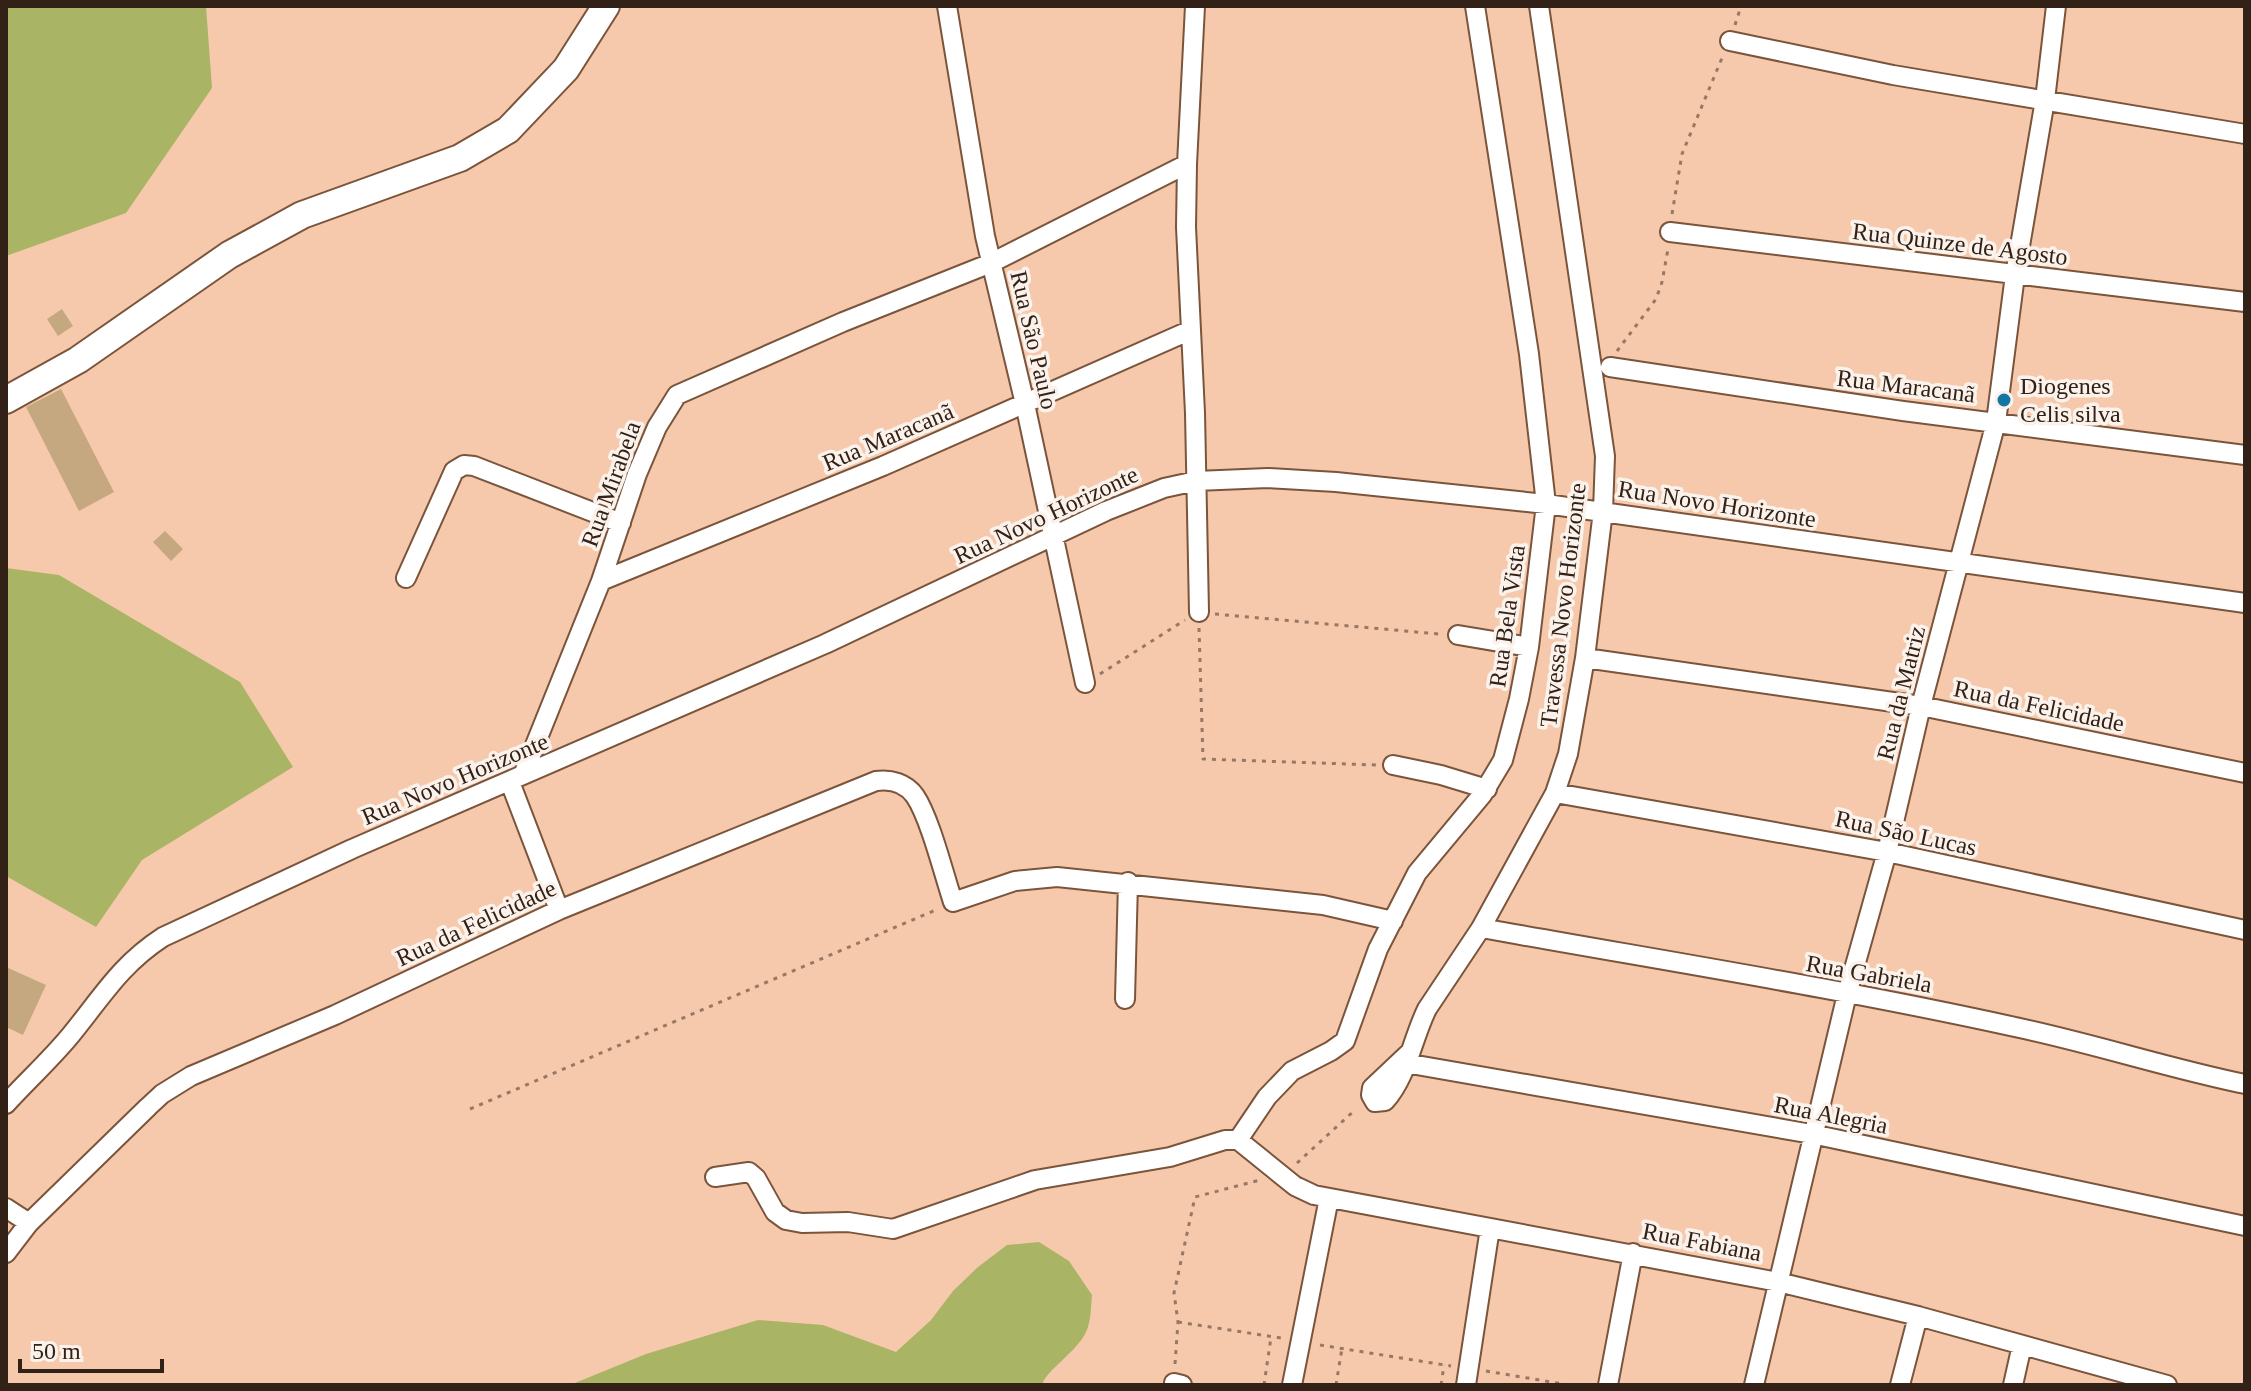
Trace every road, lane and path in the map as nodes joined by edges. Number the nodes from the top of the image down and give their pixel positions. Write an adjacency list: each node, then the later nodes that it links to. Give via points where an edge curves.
1 (606, 6): 18 (main road, via 566,69 508,130 460,158 302,215 229,255 78,360)
2 (947, 6): 13 (street, Rua São Paulo)
3 (1195, 6): 11 (street)
4 (1475, 6): 23 (street, Rua Bela Vista, via 1529,354)
5 (1539, 6): 24 (street, Travessa Novo Horizonte, via 1605,456)
6 (1741, 6): 8 (path)
7 (2056, 6): 9 (street, Rua da Matriz)
8 (1730, 41): 9 (street); 12 (path, via 1682,154)
9 (2045, 100): 10 (street); 14 (street, Rua da Matriz)
10 (2245, 134)
11 (1187, 164): 13 (street, Rua Mirabela); 16 (street)
12 (1670, 232): 14 (street, Rua Quinze de Agosto); 17 (path, via 1660,290)
13 (991, 263): 19 (street, Rua São Paulo); 25 (street, Rua Mirabela, via 677,395 657,427)
14 (2015, 275): 15 (street, Rua Quinze de Agosto); 20 (street, Rua da Matriz)
15 (2245, 302)
16 (1191, 330): 19 (street, Rua Maracanã); 22 (street)
17 (1610, 367): 20 (street, Rua Maracanã)
18 (6, 400)
19 (1025, 404): 26 (street, Rua São Paulo); 29 (street, Rua Maracanã)
20 (1996, 422): 21 (street, Rua Maracanã); 27 (street, Rua da Matriz)
21 (2245, 455)
22 (1196, 481): 23 (street, Rua Novo Horizonte, via 1336,482); 26 (street, Rua Novo Horizonte, via 1164,488); 31 (street)
23 (1546, 504): 24 (street, Rua Novo Horizonte); 33 (street, Rua Bela Vista)
24 (1603, 511): 27 (street, Rua Novo Horizonte); 34 (street, Travessa Novo Horizonte)
25 (621, 523): 28 (street, via 464,465 454,471); 29 (street, Rua Mirabela)
26 (1052, 537): 35 (street, Rua São Paulo); 39 (street, Rua Novo Horizonte)
27 (1960, 564): 30 (street, Rua Novo Horizonte); 36 (street, Rua da Matriz)
28 (406, 578)
29 (601, 581): 39 (street, Rua Mirabela)
30 (2245, 603)
31 (1199, 612): 32 (path); 35 (path); 37 (path, via 1203,759)
32 (1458, 635): 33 (street)
33 (1529, 647): 40 (street, Rua Bela Vista, via 1503,760)
34 (1585, 658): 36 (street, Rua da Felicidade); 41 (street, Travessa Novo Horizonte, via 1568,754)
35 (1085, 683)
36 (1921, 706): 38 (street, Rua da Felicidade); 42 (street, Rua da Matriz)
37 (1393, 765): 40 (street)
38 (2245, 773)
39 (517, 779): 45 (street); 54 (street, Rua Novo Horizonte, via 163,937 124,967 71,1035)
40 (1487, 789): 46 (street, Rua Bela Vista, via 1417,873)
41 (1555, 793): 42 (street, Rua São Lucas); 47 (street, Travessa Novo Horizonte)
42 (1887, 852): 48 (street, Rua São Lucas); 49 (street, Rua da Matriz)
43 (1128, 882): 44 (street, via 1037,878); 46 (street, via 1323,905); 50 (street)
44 (953, 902): 45 (street, Rua da Felicidade, via 916,796 887,780); 55 (path)
45 (559, 910): 62 (street, Rua da Felicidade, via 178,1083)
46 (1393, 921): 57 (street, Rua Bela Vista, via 1345,1041 1292,1071)
47 (1481, 928): 49 (street, Rua Gabriela); 51 (street, Travessa Novo Horizonte, via 1434,996)
48 (2245, 930)
49 (1847, 994): 52 (street, Rua Gabriela, via 2056,1036); 56 (street, Rua da Matriz)
50 (1125, 999)
51 (1406, 1058): 53 (street, Travessa Novo Horizonte, via 1387,1099 1376,1103); 56 (street, Rua Alegria)
52 (2245, 1084)
53 (1371, 1095): 58 (path)
54 (6, 1104)
55 (470, 1109)
56 (1812, 1134): 63 (street, Rua Alegria); 67 (street, Rua da Matriz)
57 (1238, 1140): 58 (street, Rua Fabiana); 59 (street, via 1035,1180 893,1229 848,1222 795,1223 775,1212 749,1172)
58 (1281, 1176): 60 (street, Rua Fabiana, via 1304,1191); 69 (path, via 1195,1197 1174,1293)
59 (715, 1177)
60 (1329, 1198): 64 (street, Rua Fabiana); 71 (street)
61 (6, 1208): 62 (street)
62 (29, 1223): 65 (street, Rua da Felicidade)
63 (2245, 1226)
64 (1490, 1228): 66 (street, Rua Fabiana); 83 (street)
65 (6, 1253)
66 (1633, 1253): 67 (street, Rua Fabiana); 86 (street)
67 (1778, 1282): 68 (street, Rua Fabiana); 87 (street, Rua da Matriz)
68 (1918, 1316): 72 (street, Rua Fabiana); 88 (street)
69 (1178, 1322): 70 (path); 78 (path)
70 (1271, 1337): 71 (path); 79 (path)
71 (1300, 1341): 73 (path); 80 (street)
72 (2022, 1345): 89 (street); 90 (street, Rua Fabiana)
73 (1342, 1348): 74 (path); 81 (path)
74 (1444, 1365): 75 (path); 82 (path)
75 (1456, 1367)
76 (1479, 1370): 77 (path)
77 (1533, 1379): 84 (path); 85 (path)
78 (1178, 1384)
79 (1264, 1385)
80 (1292, 1385)
81 (1336, 1385)
82 (1441, 1385)
83 (1466, 1385)
84 (1532, 1385)
85 (1569, 1385)
86 (1608, 1385)
87 (1754, 1385)
88 (1900, 1385)
89 (2013, 1385)
90 (2167, 1385)

